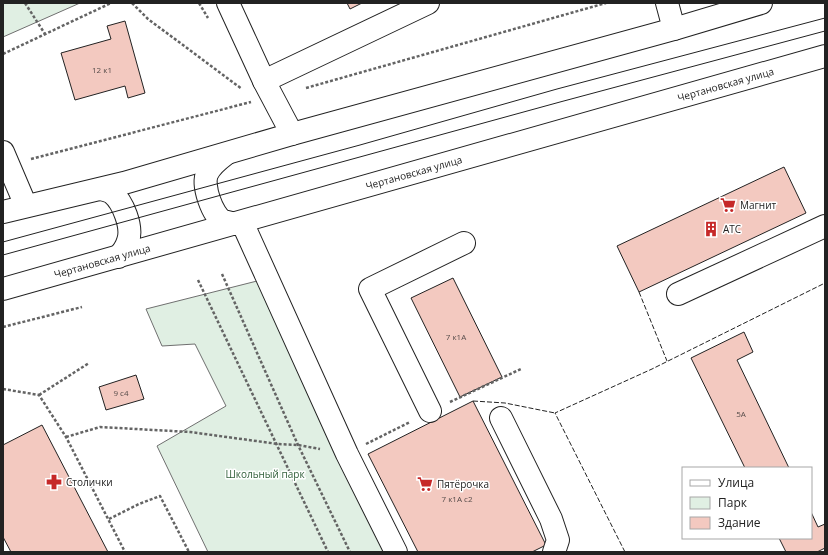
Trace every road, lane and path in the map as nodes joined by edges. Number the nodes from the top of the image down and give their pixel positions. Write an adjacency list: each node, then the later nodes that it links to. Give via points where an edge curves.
1 (24, 3): 9 (path)
2 (111, 3): 9 (path)
3 (132, 3): 12 (path, via 148,19)
4 (228, 3): 12 (main road)
5 (428, 3): 12 (main road)
6 (667, 3): 8 (main road)
7 (761, 3): 8 (main road)
8 (674, 29): 13 (main road)
9 (45, 34): 10 (path)
10 (3, 54)
11 (825, 56): 19 (main road, Чертановская улица)
12 (255, 87): 13 (main road)
13 (292, 134): 15 (main road)
14 (3, 152): 17 (main road)
15 (229, 152): 16 (main road); 19 (main road, via 214,163 206,175 205,187 214,212 222,221)
16 (100, 189): 17 (main road); 22 (main road, via 111,193 124,209 129,240 125,250)
17 (26, 206): 18 (main road)
18 (3, 212)
19 (238, 223): 22 (main road, Чертановская улица); 38 (main road)
20 (825, 226): 26 (main road)
21 (464, 243): 33 (main road, via 370,289)
22 (118, 257): 25 (main road, Чертановская улица)
23 (222, 274): 37 (path)
24 (198, 280): 36 (path)
25 (3, 289)
26 (678, 294)
27 (82, 307): 28 (path)
28 (3, 327)
29 (89, 363): 32 (path)
30 (520, 370): 33 (path)
31 (3, 389): 32 (path)
32 (39, 395): 35 (path)
33 (430, 411)
34 (501, 418): 45 (main road, via 551,519 558,540)
35 (66, 437): 36 (path, via 100,427 190,432); 39 (path)
36 (278, 444): 37 (path); 42 (path)
37 (298, 445): 38 (path); 43 (path)
38 (347, 454): 44 (main road)
39 (109, 519): 40 (path); 41 (path, via 160,496)
40 (125, 552)
41 (189, 552)
42 (328, 552)
43 (350, 552)
44 (396, 552)
45 (554, 552)

